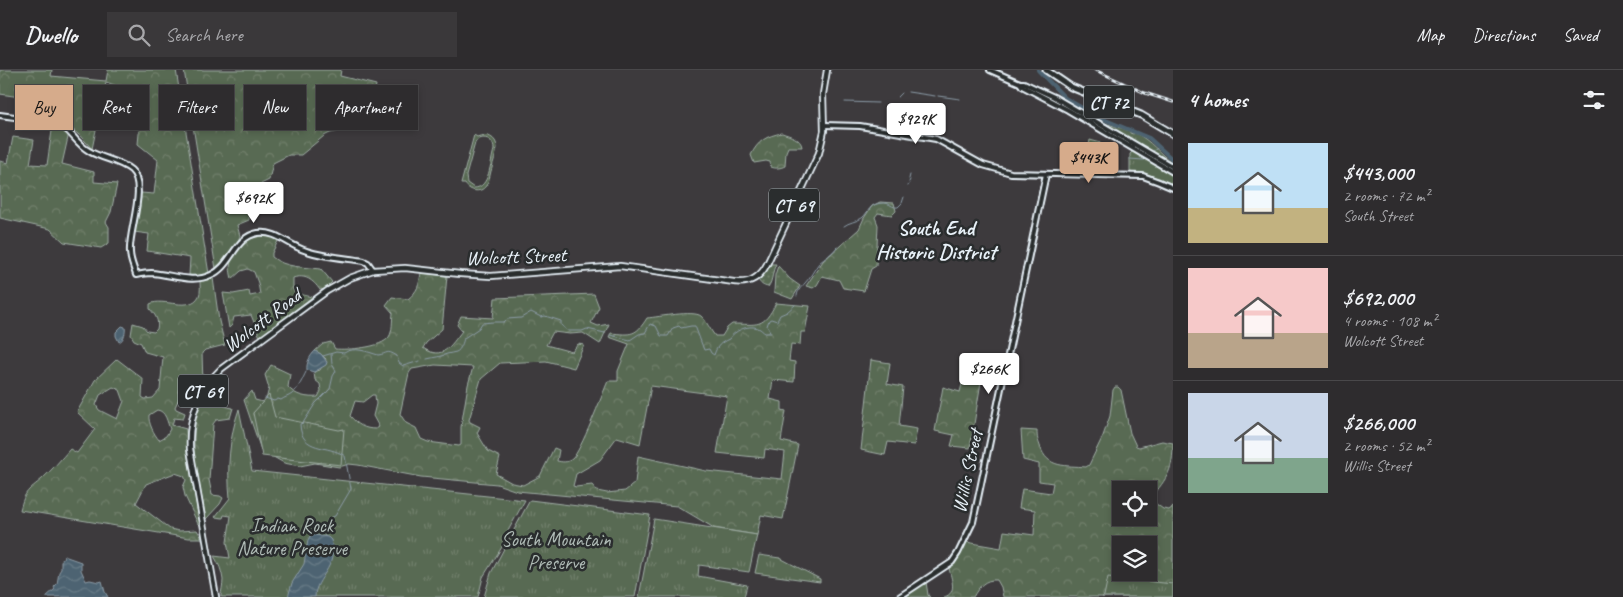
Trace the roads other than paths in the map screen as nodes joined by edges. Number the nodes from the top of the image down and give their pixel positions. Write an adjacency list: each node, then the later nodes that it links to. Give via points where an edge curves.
1 (827, 70): 6 (main road, CT 69, via 823,94)
2 (990, 70): 4 (main road)
3 (1046, 70): 7 (highway, CT 72, via 1071,87 1141,115)
4 (1020, 83): 8 (main road, via 1054,98); 9 (main road)
5 (0, 115): 12 (main road, via 58,123 86,150 124,165 133,172 138,192 130,254 136,275 150,273 197,279 209,276 222,268 244,239 264,233 276,235 306,251 364,261)
6 (824, 125): 10 (main road, via 860,126 930,138 992,168 1011,173); 12 (main road, Wolcott Street / CT 69, via 817,158 767,264 750,281 740,283 620,266 491,276 405,268)
7 (1173, 134)
8 (1173, 167)
9 (1173, 172)
10 (1046, 174): 11 (main road, via 1143,176); 14 (main road, Willis Street, via 972,522 952,562)
11 (1173, 188)
12 (373, 270): 13 (main road, Wolcott Road / CT 69, via 350,278 322,294 221,369 199,398 191,425 190,449)
13 (216, 597)
14 (899, 597)

